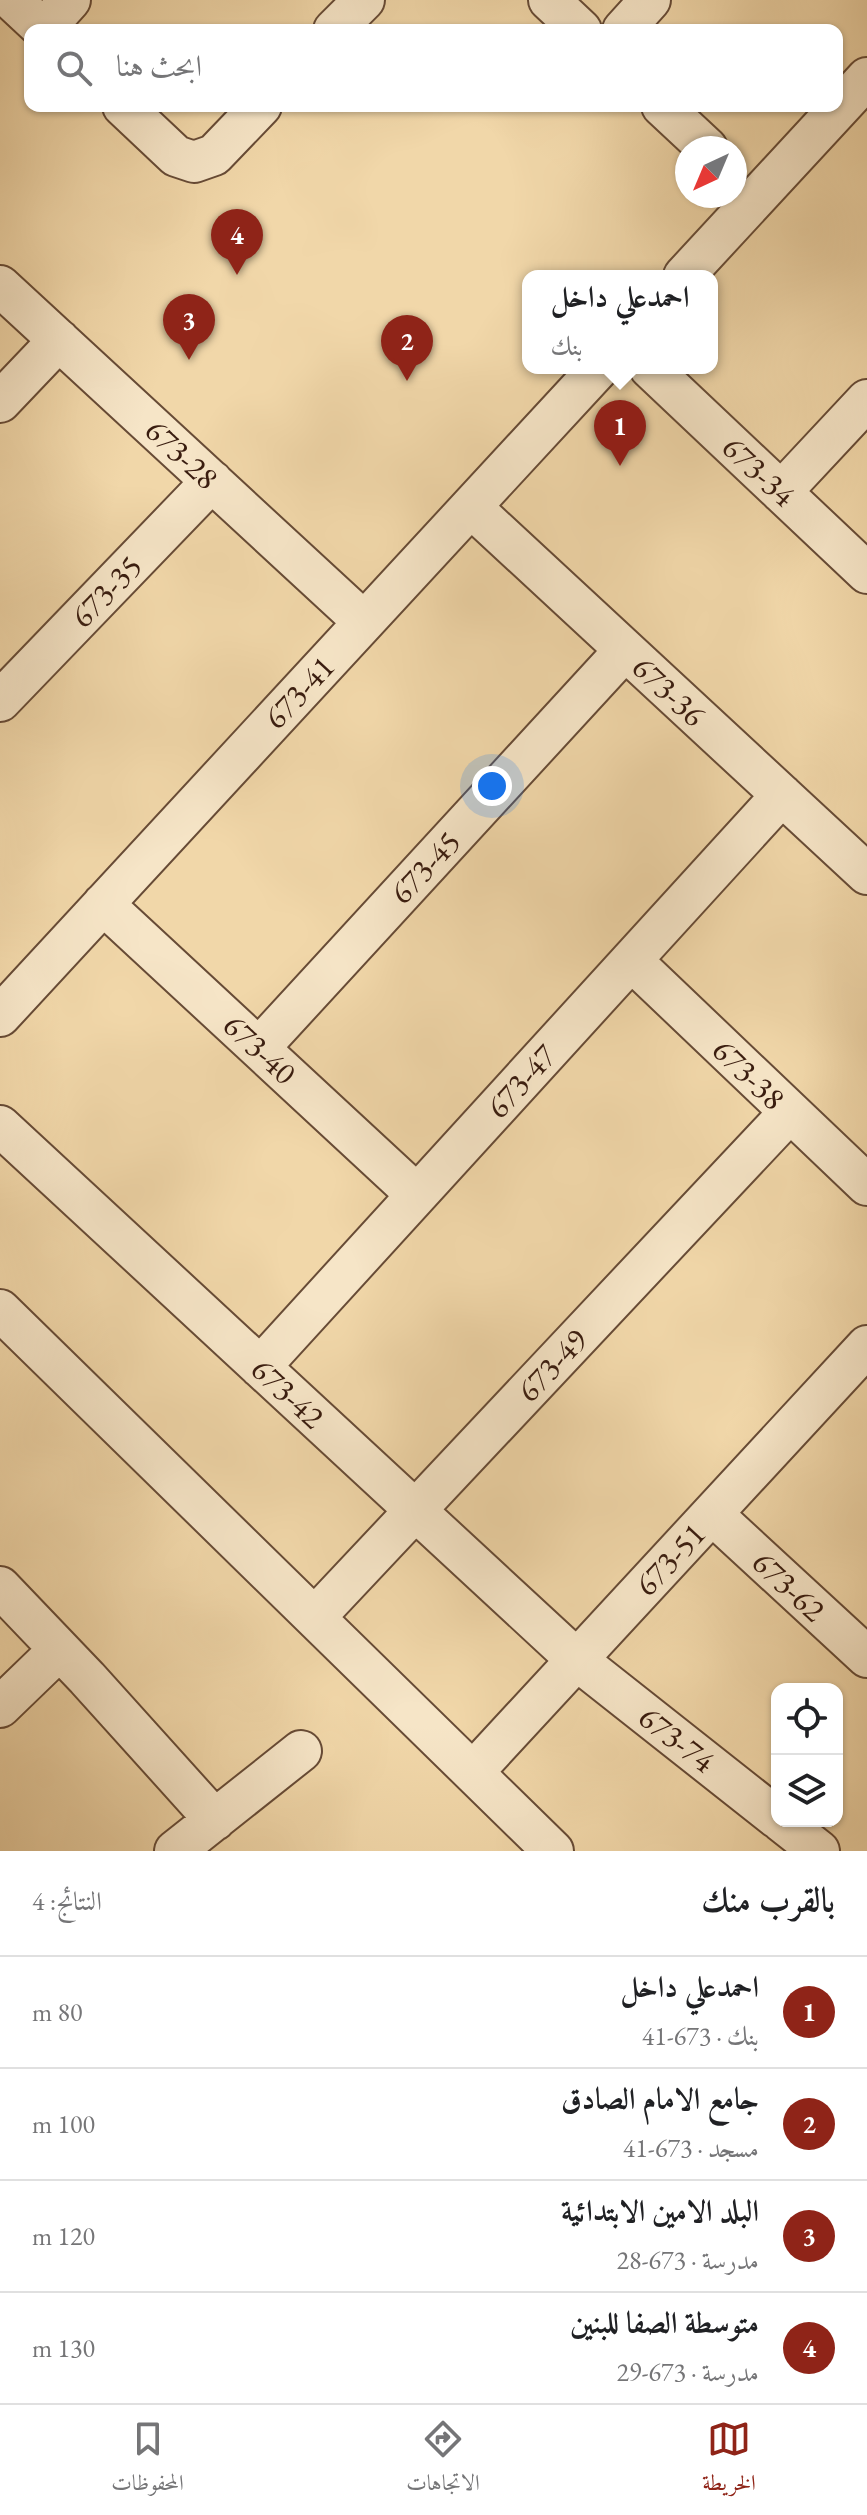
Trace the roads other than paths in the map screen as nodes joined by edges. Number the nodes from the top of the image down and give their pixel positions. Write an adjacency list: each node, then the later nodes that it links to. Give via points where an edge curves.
1 (12, 0): 6 (street)
2 (70, 0): 7 (street)
3 (364, 0): 8 (street)
4 (549, 0): 9 (street)
5 (650, 0): 10 (street)
6 (38, 24)
7 (49, 24)
8 (340, 24)
9 (575, 24)
10 (628, 24)
11 (867, 78): 12 (street)
12 (843, 99)
13 (129, 112): 14 (street, via 176,156 194,162 214,155)
14 (255, 112)
15 (668, 112): 17 (street)
16 (829, 112): 18 (street)
17 (694, 136)
18 (747, 185)
19 (731, 208): 20 (street)
20 (688, 270)
21 (0, 286): 22 (street, 673-28)
22 (59, 340): 26 (street); 27 (street, 673-28)
23 (593, 374): 29 (street, 673-41)
24 (656, 374): 28 (street, 673-34)
25 (867, 400): 28 (street)
26 (0, 402)
27 (212, 481): 31 (street, 673-28); 33 (street, 673-35)
28 (781, 492): 30 (street, 673-34)
29 (471, 507): 31 (street, 673-41); 32 (street, 673-36)
30 (867, 573)
31 (364, 622): 36 (street, 673-41)
32 (625, 650): 34 (street, 673-36); 39 (street, 673-45)
33 (0, 701)
34 (782, 795): 35 (street, 673-36); 37 (street, 673-47)
35 (867, 874)
36 (103, 904): 38 (street, 673-41); 39 (street, 673-40)
37 (632, 961): 40 (street, 673-38); 43 (street, 673-47)
38 (0, 1016)
39 (259, 1048): 43 (street, 673-40)
40 (789, 1113): 42 (street, 673-38); 47 (street, 673-49)
41 (0, 1126): 46 (street, 673-42)
42 (867, 1185)
43 (417, 1195): 46 (street, 673-47)
44 (0, 1310): 50 (street)
45 (867, 1346): 48 (street, 673-51)
46 (260, 1367): 47 (street, 673-42)
47 (415, 1510): 50 (street, 673-49); 53 (street, 673-42)
48 (712, 1514): 52 (street, 673-62); 53 (street, 673-51)
49 (0, 1587): 51 (street)
50 (315, 1617): 56 (street)
51 (59, 1650): 54 (street); 57 (street)
52 (867, 1657)
53 (577, 1660): 56 (street, 673-51); 58 (street, 673-74)
54 (0, 1707)
55 (301, 1751): 57 (street)
56 (473, 1772): 60 (street)
57 (215, 1820): 59 (street)
58 (788, 1834)
59 (175, 1851)
60 (553, 1851)

